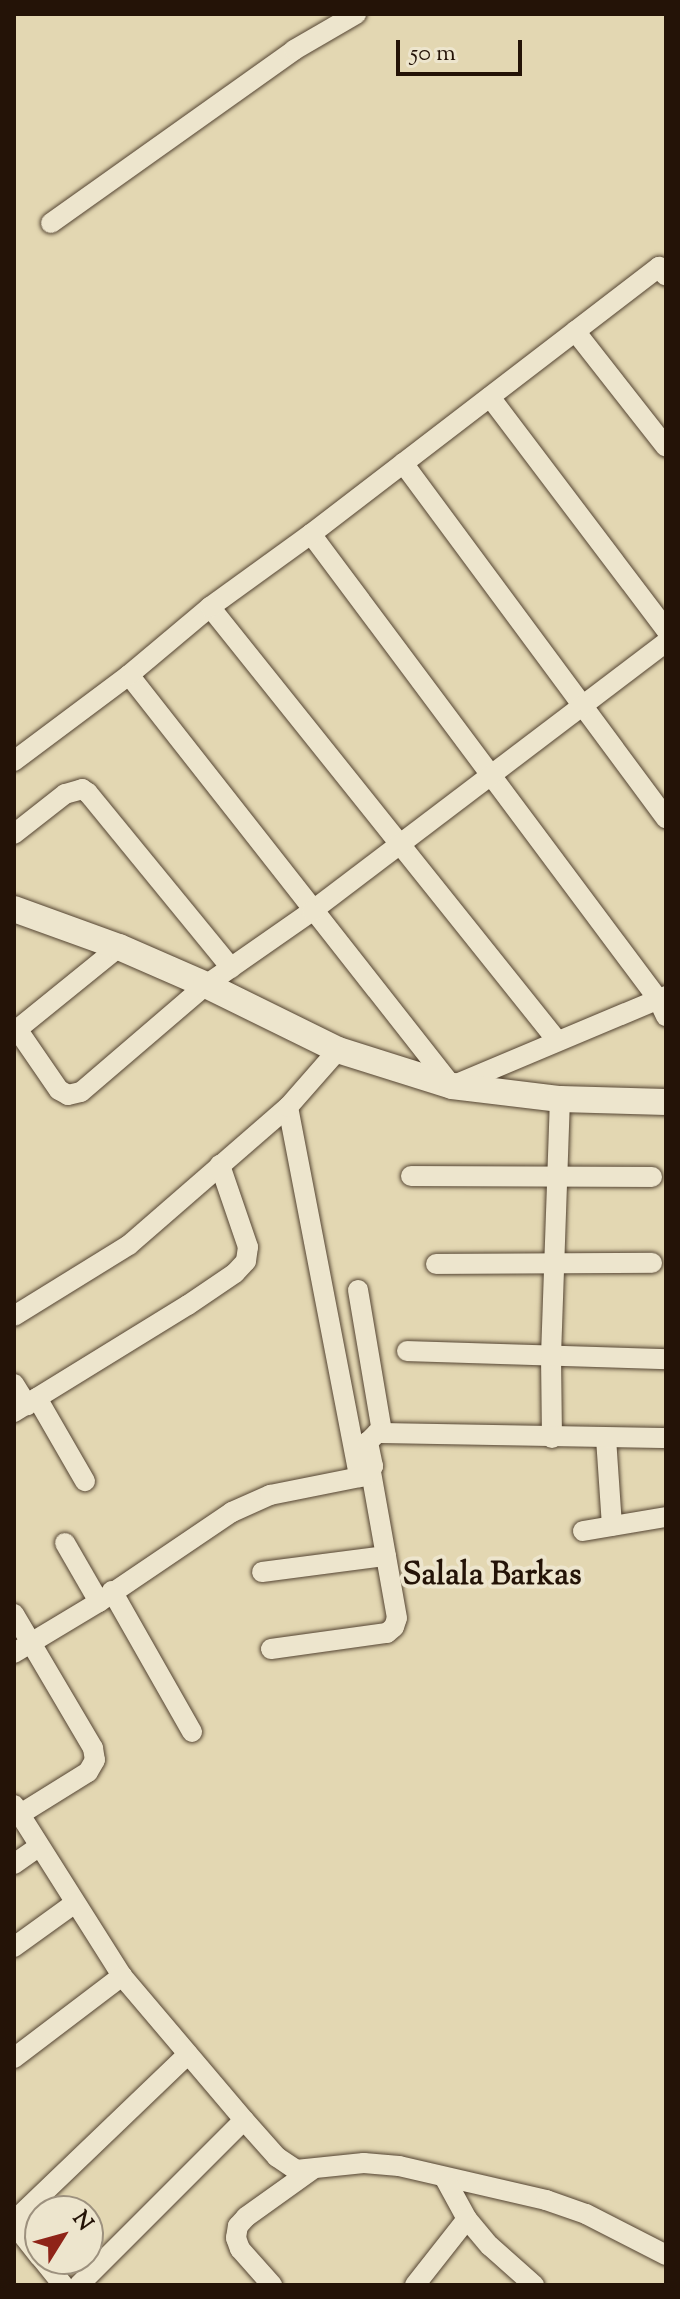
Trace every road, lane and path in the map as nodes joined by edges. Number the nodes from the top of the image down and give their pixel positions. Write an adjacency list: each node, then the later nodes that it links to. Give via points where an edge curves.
1 (356, 14): 2 (street, via 294,50)
2 (51, 223)
3 (666, 276): 4 (street, via 659,267)
4 (575, 331): 5 (street); 6 (street)
5 (490, 397): 7 (street); 10 (street)
6 (666, 447)
7 (403, 463): 8 (street); 13 (street)
8 (311, 534): 9 (street); 15 (street)
9 (210, 607): 12 (street); 18 (street)
10 (666, 630)
11 (666, 642): 13 (street)
12 (129, 675): 14 (street); 20 (street)
13 (581, 707): 15 (street); 16 (street)
14 (14, 761)
15 (492, 775): 18 (street); 24 (street)
16 (666, 818)
17 (14, 834): 22 (street, via 65,794 82,789)
18 (401, 844): 20 (street); 26 (street)
19 (14, 909): 21 (street)
20 (312, 911): 22 (street); 28 (street)
21 (119, 947): 23 (street); 25 (street)
22 (231, 968): 23 (street)
23 (206, 985): 25 (street, via 74,1095 59,1090); 27 (street)
24 (663, 1004): 26 (street)
25 (16, 1031)
26 (556, 1039): 28 (street)
27 (338, 1050): 28 (street); 31 (street)
28 (452, 1086): 29 (street)
29 (560, 1099): 30 (street); 34 (street)
30 (666, 1102)
31 (288, 1107): 32 (street); 50 (street)
32 (220, 1165): 40 (street, via 129,1245); 45 (street, via 248,1247 246,1261 188,1305)
33 (411, 1176): 34 (street)
34 (556, 1177): 35 (street); 36 (street)
35 (652, 1177)
36 (554, 1261): 37 (street); 38 (street); 42 (street)
37 (652, 1263)
38 (436, 1264)
39 (358, 1290): 46 (street)
40 (14, 1316)
41 (407, 1351): 42 (street)
42 (551, 1356): 43 (street); 47 (street)
43 (666, 1359)
44 (14, 1384): 45 (street)
45 (26, 1405): 51 (street)
46 (382, 1432): 47 (street); 50 (street, via 370,1437)
47 (552, 1438): 48 (street)
48 (606, 1438): 49 (street); 53 (street)
49 (666, 1438)
50 (365, 1474): 56 (street); 58 (street, via 270,1495 232,1512)
51 (85, 1481)
52 (666, 1517): 53 (street)
53 (612, 1526): 54 (street)
54 (583, 1531)
55 (65, 1543): 58 (street)
56 (386, 1556): 57 (street); 61 (street, via 397,1618 387,1633)
57 (262, 1572)
58 (106, 1596): 60 (street); 62 (street)
59 (14, 1614): 60 (street)
60 (22, 1648): 63 (street, via 93,1748 95,1760 88,1772)
61 (271, 1649)
62 (192, 1732)
63 (17, 1810): 64 (street)
64 (38, 1847): 65 (street); 66 (street)
65 (14, 1864)
66 (75, 1903): 67 (street); 68 (street)
67 (14, 1947)
68 (122, 1976): 69 (street); 70 (street)
69 (188, 2054): 71 (street); 75 (street)
70 (14, 2058)
71 (244, 2120): 72 (street, via 277,2157 296,2170); 77 (street)
72 (312, 2170): 73 (street, via 364,2163); 78 (street, via 238,2226 240,2249)
73 (444, 2177): 74 (street); 76 (street, via 586,2214)
74 (467, 2219): 79 (street); 80 (street)
75 (16, 2232)
76 (666, 2255)
77 (79, 2285)
78 (272, 2285)
79 (415, 2285)
80 (534, 2285)

